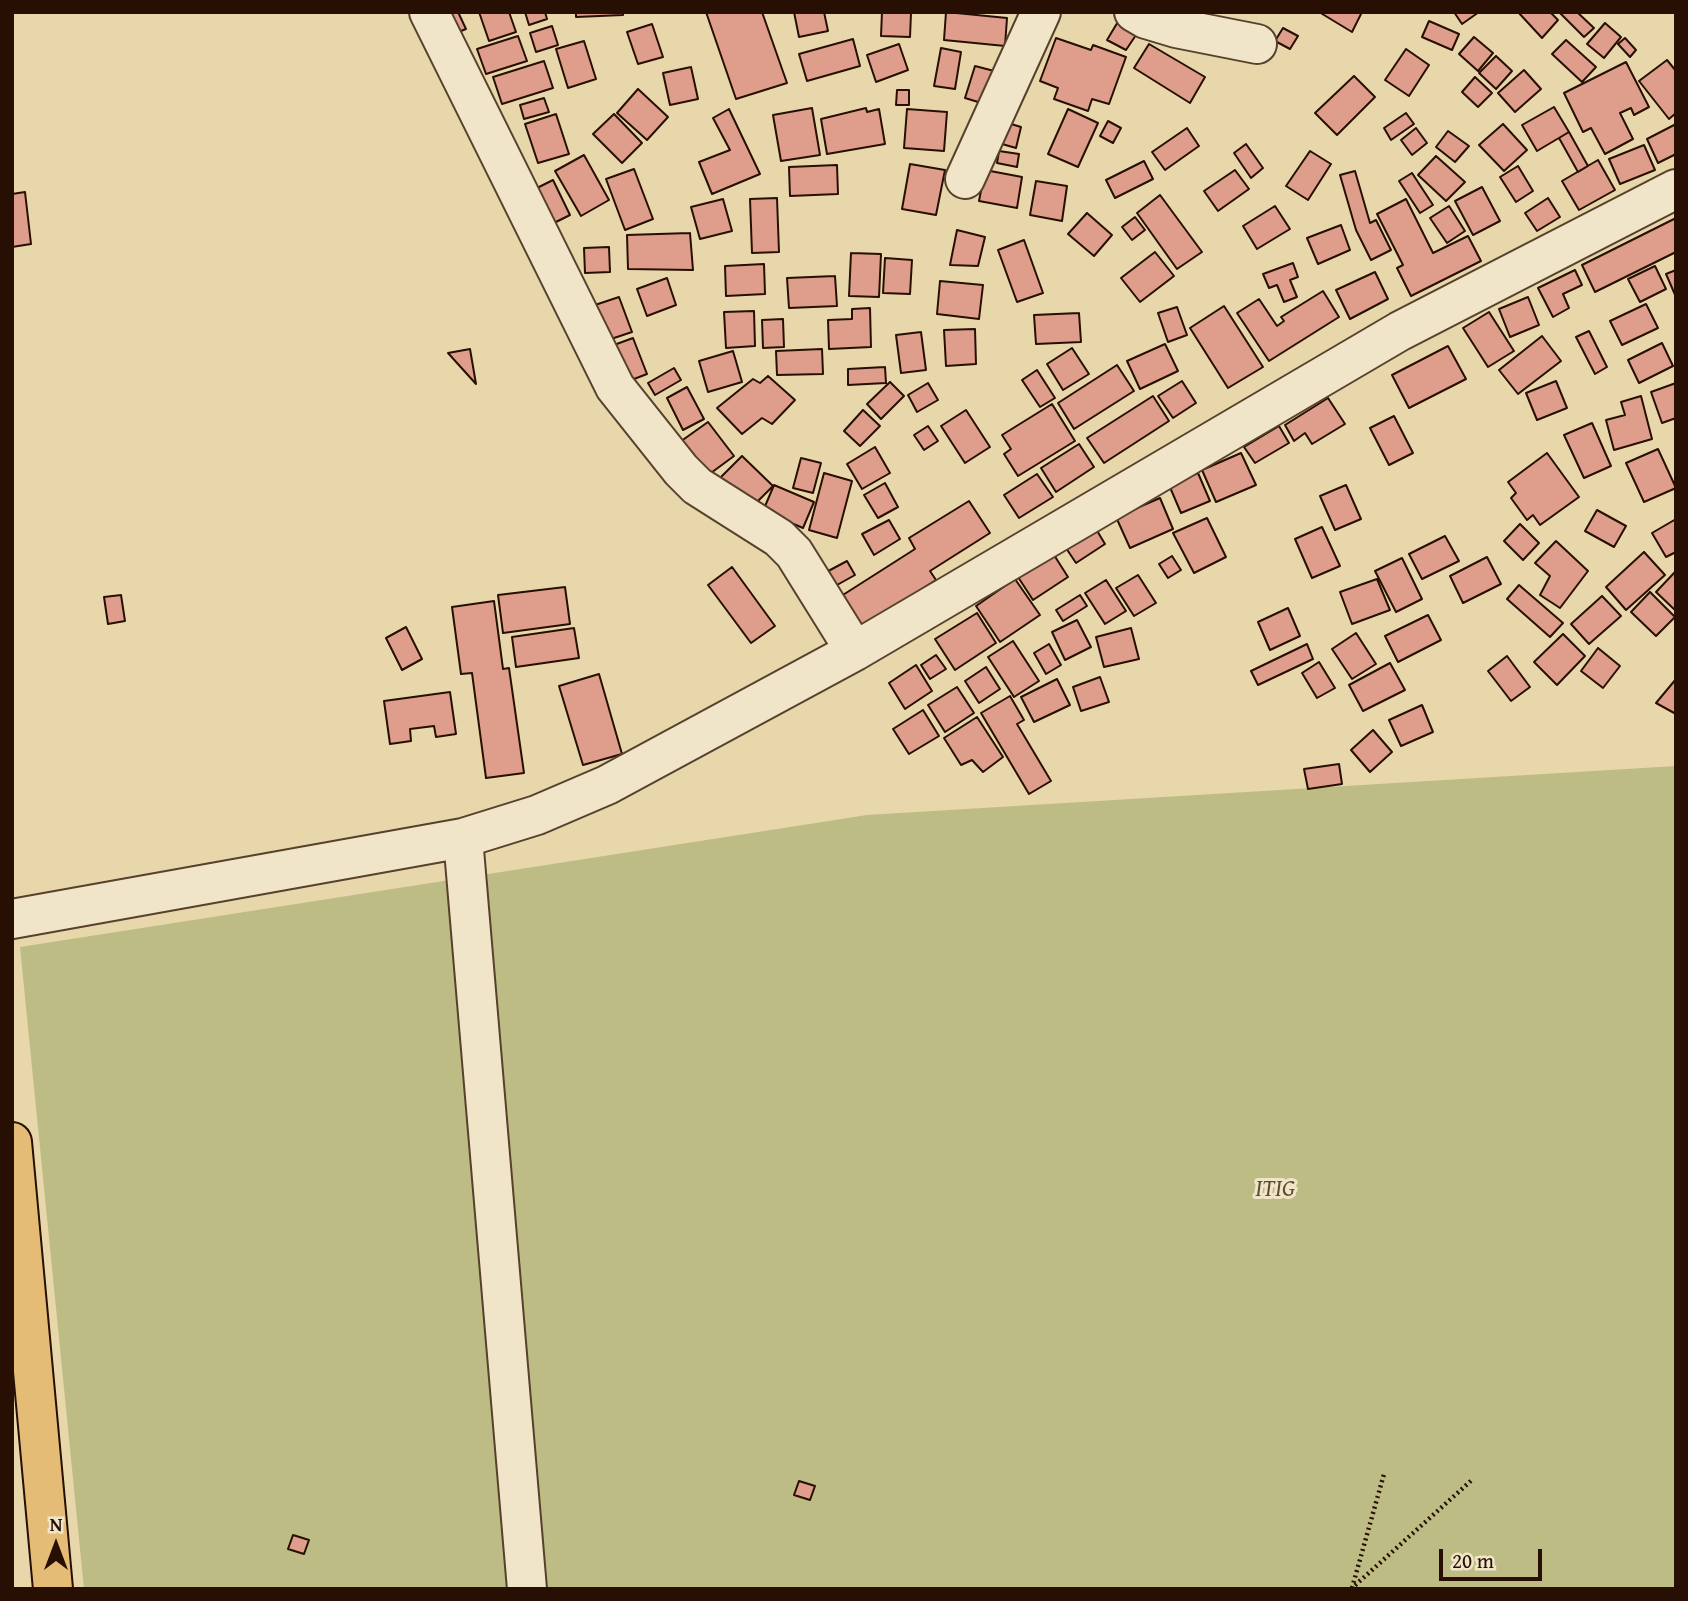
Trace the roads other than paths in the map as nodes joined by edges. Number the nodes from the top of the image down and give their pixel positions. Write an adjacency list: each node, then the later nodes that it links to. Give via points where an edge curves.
1 (429, 12): 7 (street, via 615,387 697,486 779,538 794,553)
2 (1041, 12): 5 (street)
3 (1134, 12): 4 (street, via 1176,27)
4 (1257, 44)
5 (965, 179)
6 (1676, 189): 7 (street, via 1400,331)
7 (855, 651): 8 (street, via 607,785 537,815)
8 (463, 838): 9 (street); 12 (street)
9 (12, 919)
10 (12, 1142): 11 (highway)
11 (53, 1589)
12 (527, 1589)

